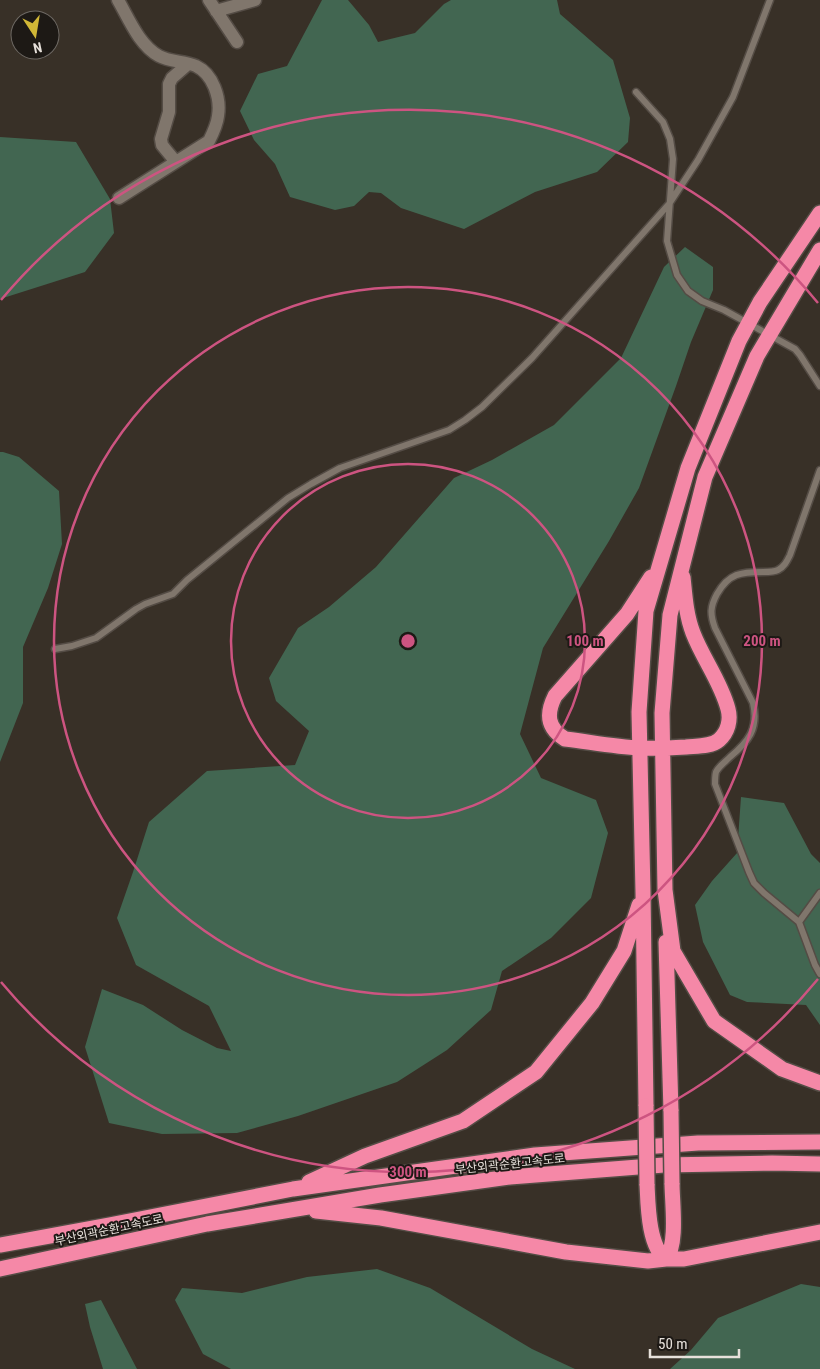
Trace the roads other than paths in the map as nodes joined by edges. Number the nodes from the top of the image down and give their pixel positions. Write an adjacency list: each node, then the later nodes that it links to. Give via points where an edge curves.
1 (118, 0): 7 (street, via 148,47 159,56)
2 (209, 0): 5 (street)
3 (255, 0): 5 (street)
4 (770, 0): 11 (lane, via 733,97)
5 (216, 11): 6 (street)
6 (237, 42)
7 (188, 64): 9 (street, via 169,84 169,112 161,139); 9 (street, via 202,70 212,80 218,100 218,115 208,142)
8 (636, 92): 11 (lane, via 663,122 670,139 673,176)
9 (176, 162): 10 (street)
10 (118, 198)
11 (669, 204): 14 (lane, via 668,241 677,275 688,291 702,302); 20 (lane, via 532,358 465,420 449,430 340,468 311,484 288,498 173,594 136,609 96,638)
12 (820, 212): 14 (highway)
13 (820, 250): 15 (highway)
14 (748, 324): 15 (lane); 18 (highway, via 688,468)
15 (769, 334): 16 (lane, via 795,350); 19 (highway, via 705,477)
16 (820, 386)
17 (820, 470): 26 (lane, via 785,564 777,571 735,575 726,581 711,605 715,628 756,714 752,732 742,747 719,767 715,784 754,883)
18 (661, 560): 21 (highway, via 646,611 639,712); 21 (highway, via 634,604 555,696 550,707 552,727 565,739)
19 (682, 568): 22 (highway, via 670,615 662,714); 22 (highway, via 693,634 730,716 728,727 718,740 697,746)
20 (55, 649)
21 (640, 748): 22 (highway); 24 (highway)
22 (663, 748): 23 (highway)
23 (665, 890): 28 (highway, via 673,951 714,1021 782,1069); 35 (highway, bridge, via 673,1237)
24 (643, 892): 31 (highway, via 624,951 592,1003 536,1072 463,1121 364,1156); 35 (highway, bridge, via 648,1210 655,1241)
25 (820, 893): 26 (lane)
26 (799, 922): 27 (lane)
27 (820, 974)
28 (820, 1084)
29 (820, 1142): 31 (highway, 부산외곽순환고속도로, via 698,1143 534,1155)
30 (820, 1164): 32 (highway, 부산외곽순환고속도로, via 664,1165 510,1177)
31 (293, 1189): 34 (highway, 부산외곽순환고속도로)
32 (295, 1209): 35 (highway, via 381,1218 566,1252 648,1261); 36 (highway, 부산외곽순환고속도로, via 207,1224)
33 (820, 1232): 35 (highway, via 684,1259)
34 (0, 1245)
35 (666, 1259)
36 (0, 1269)

